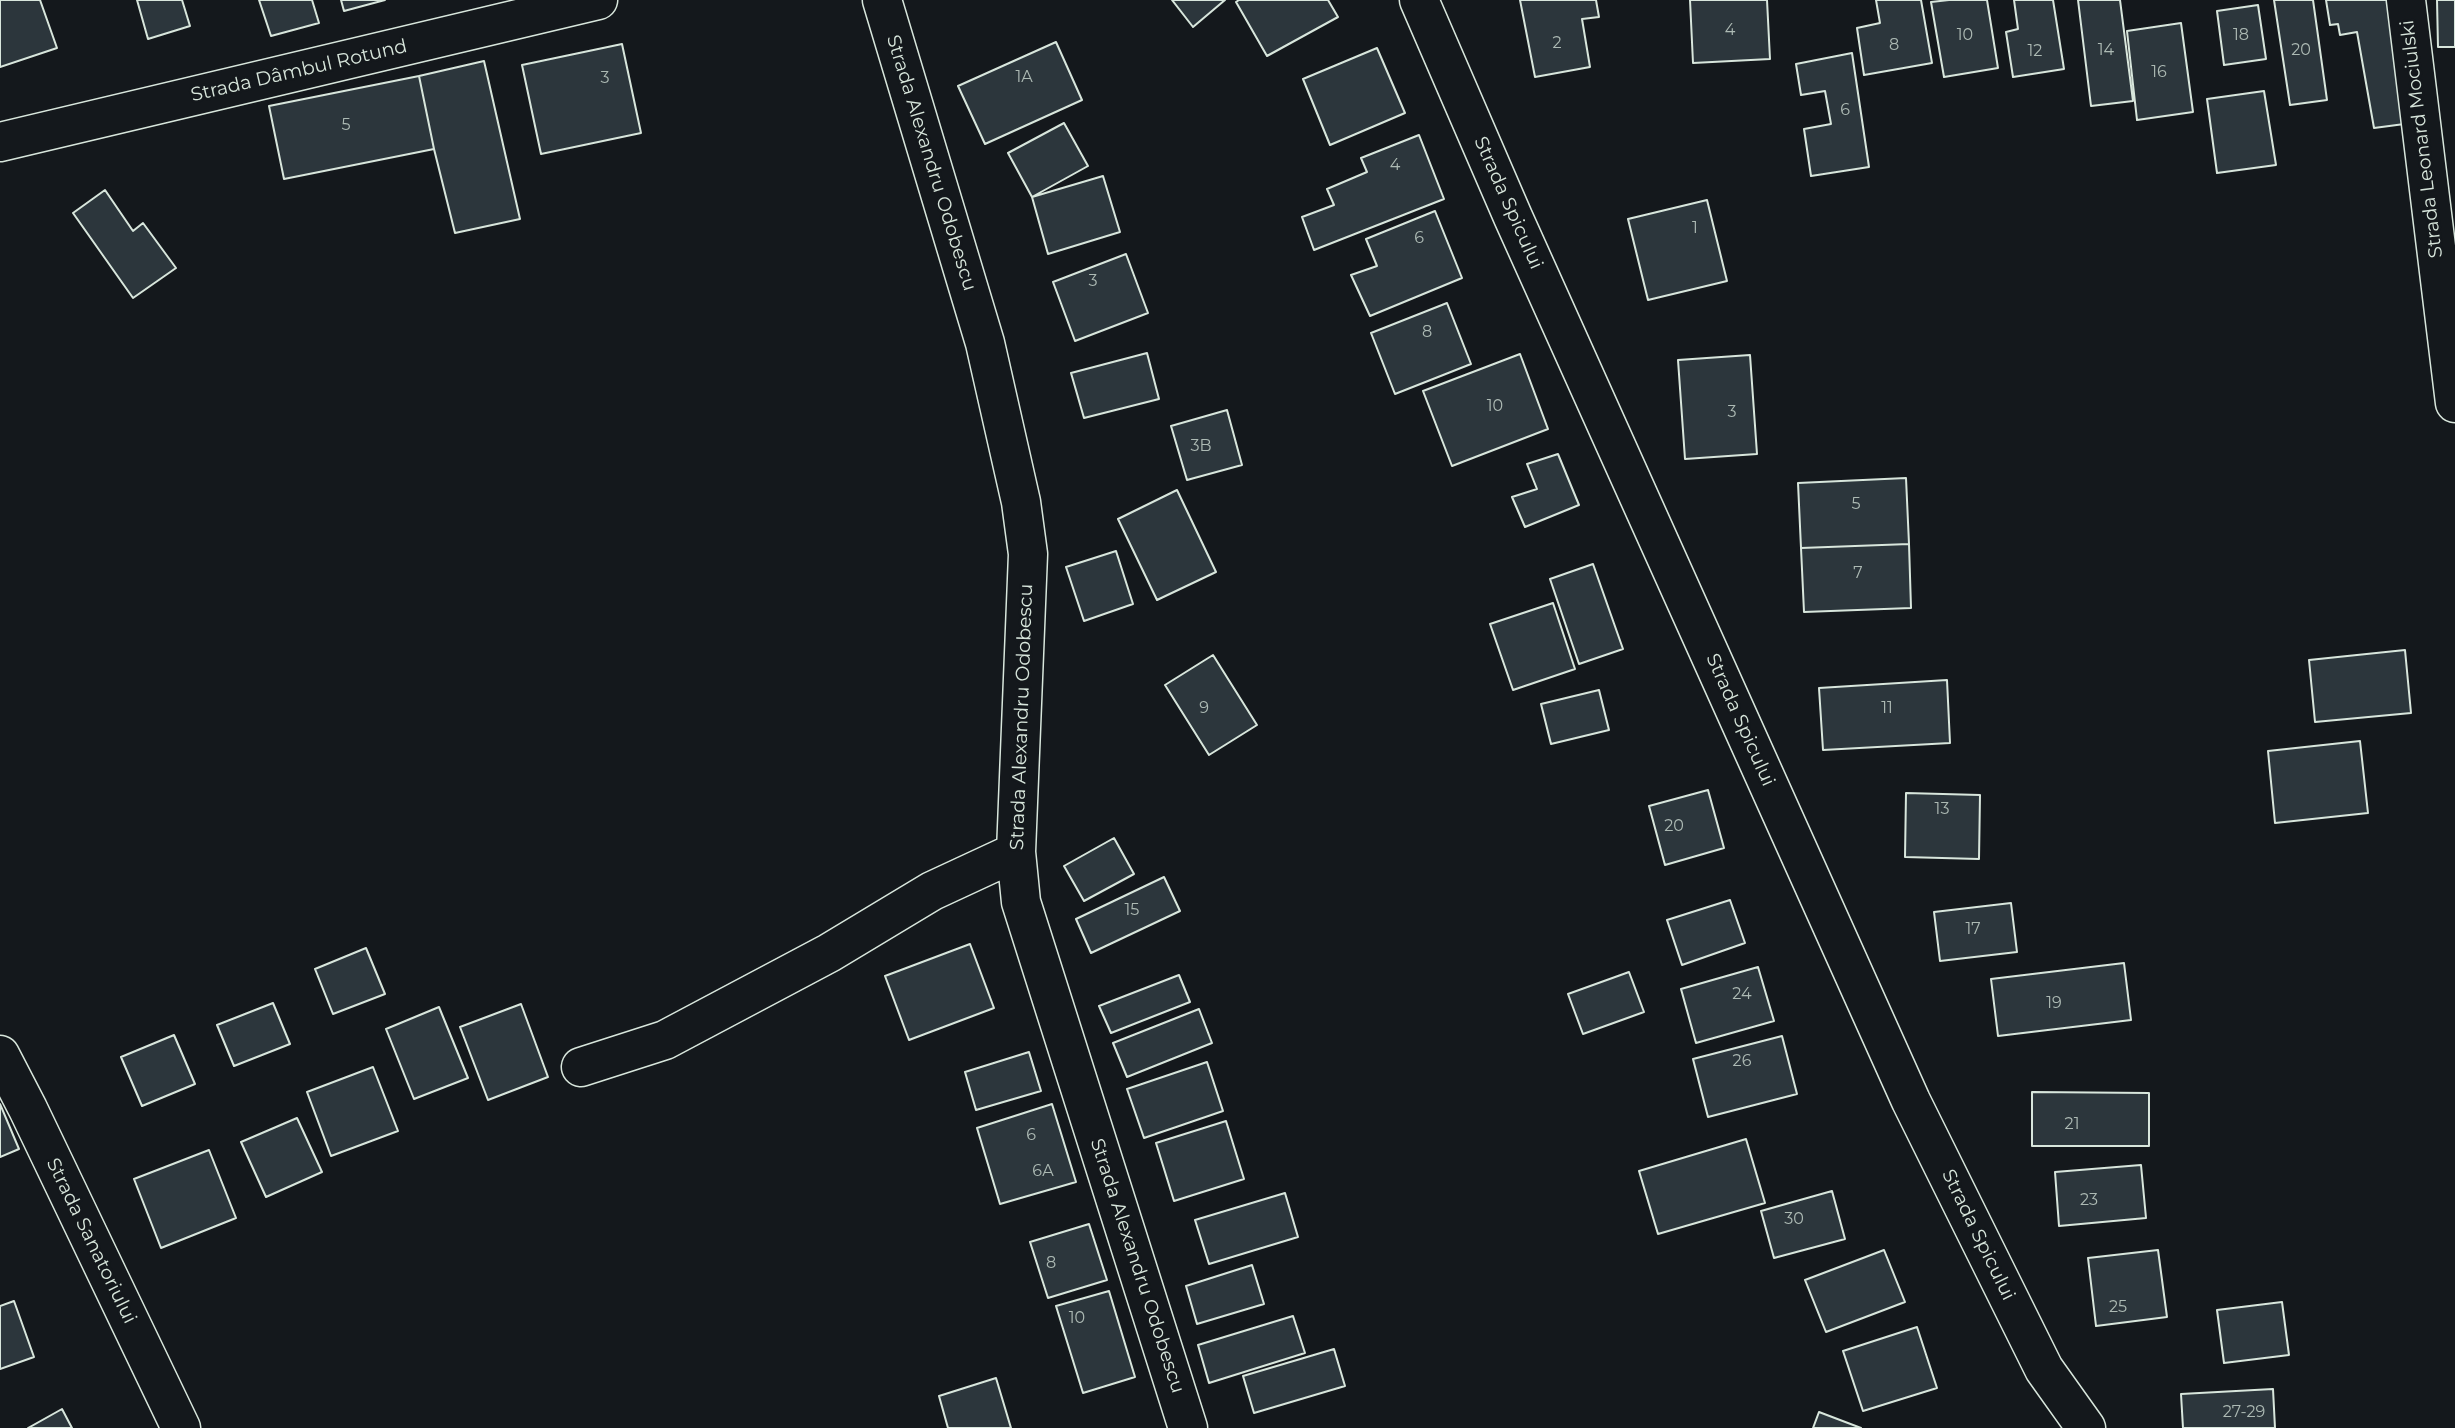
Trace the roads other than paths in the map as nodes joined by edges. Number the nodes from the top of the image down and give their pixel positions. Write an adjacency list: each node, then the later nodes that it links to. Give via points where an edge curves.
1 (598, 0): 5 (street, Strada Dâmbul Rotund)
2 (883, 0): 7 (street, Strada Alexandru Odobescu, via 985,343 1021,502 1028,554)
3 (1419, 0): 12 (street, Strada Spicului, via 1911,1101 2044,1369)
4 (2406, 0): 6 (street, Strada Leonard Mociulski)
5 (0, 142)
6 (2455, 403)
7 (1016, 852): 9 (street, via 932,891 829,953 665,1040); 11 (street, Strada Alexandru Odobescu, via 1021,902)
8 (0, 1055): 10 (street, Strada Sanatoriului)
9 (581, 1067)
10 (181, 1428)
11 (1188, 1428)
12 (2086, 1428)

